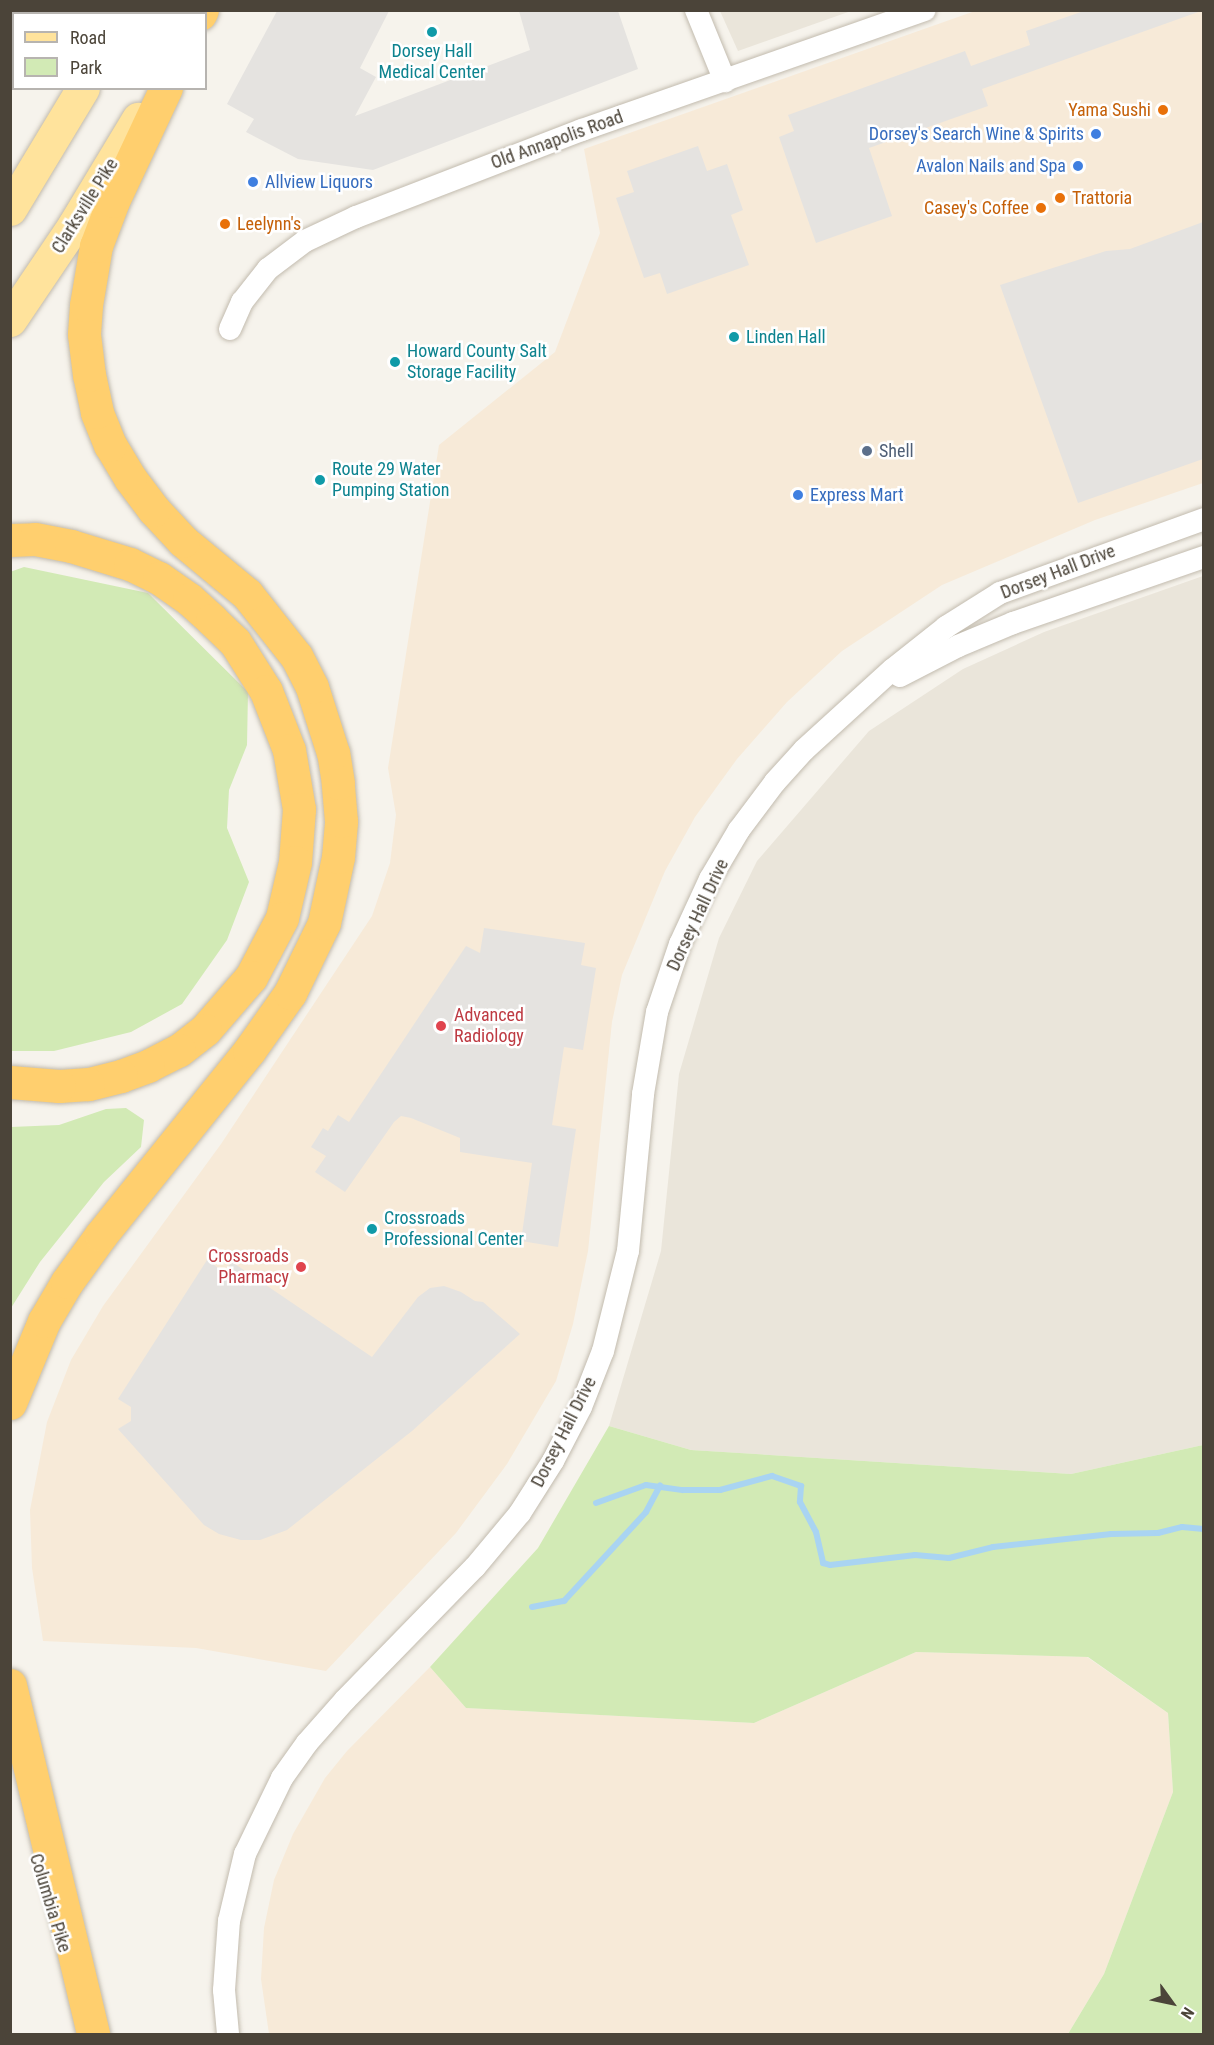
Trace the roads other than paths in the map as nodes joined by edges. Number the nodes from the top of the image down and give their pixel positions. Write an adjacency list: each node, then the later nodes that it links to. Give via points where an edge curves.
1 (696, 10): 3 (street)
2 (925, 10): 3 (street, Old Annapolis Road)
3 (725, 81): 9 (street, Old Annapolis Road, via 471,171 305,241 255,284)
4 (82, 90): 7 (main road)
5 (154, 90): 8 (main road, Clarksville Pike, via 74,225)
6 (164, 90): 15 (highway, via 96,246 84,334 97,412 110,445 154,510 183,541 247,594 296,656 312,687 330,743 341,821 338,857 324,923 290,993 67,1282 34,1343)
7 (10, 209)
8 (10, 320)
9 (230, 329)
10 (1203, 519): 13 (street, Dorsey Hall Drive, via 1000,593 946,627)
11 (10, 540): 14 (highway, via 35,539 130,564 159,578 212,620 235,642 266,691 289,750 299,809 295,862 282,918 251,977 205,1030 179,1050 121,1076 59,1086)
12 (1203, 556): 13 (street, Dorsey Hall Drive, via 958,646 900,676)
13 (841, 714): 19 (street, Dorsey Hall Drive, via 775,782 740,830 710,879 680,944 657,1012 643,1094 628,1251 603,1351 581,1407 553,1461 520,1513 475,1567 307,1743 282,1778 262,1817 245,1854 229,1920 224,1990)
14 (10, 1082)
15 (10, 1403)
16 (10, 1685): 18 (highway)
17 (10, 1772): 18 (highway, Columbia Pike)
18 (92, 2034)
19 (228, 2034)

